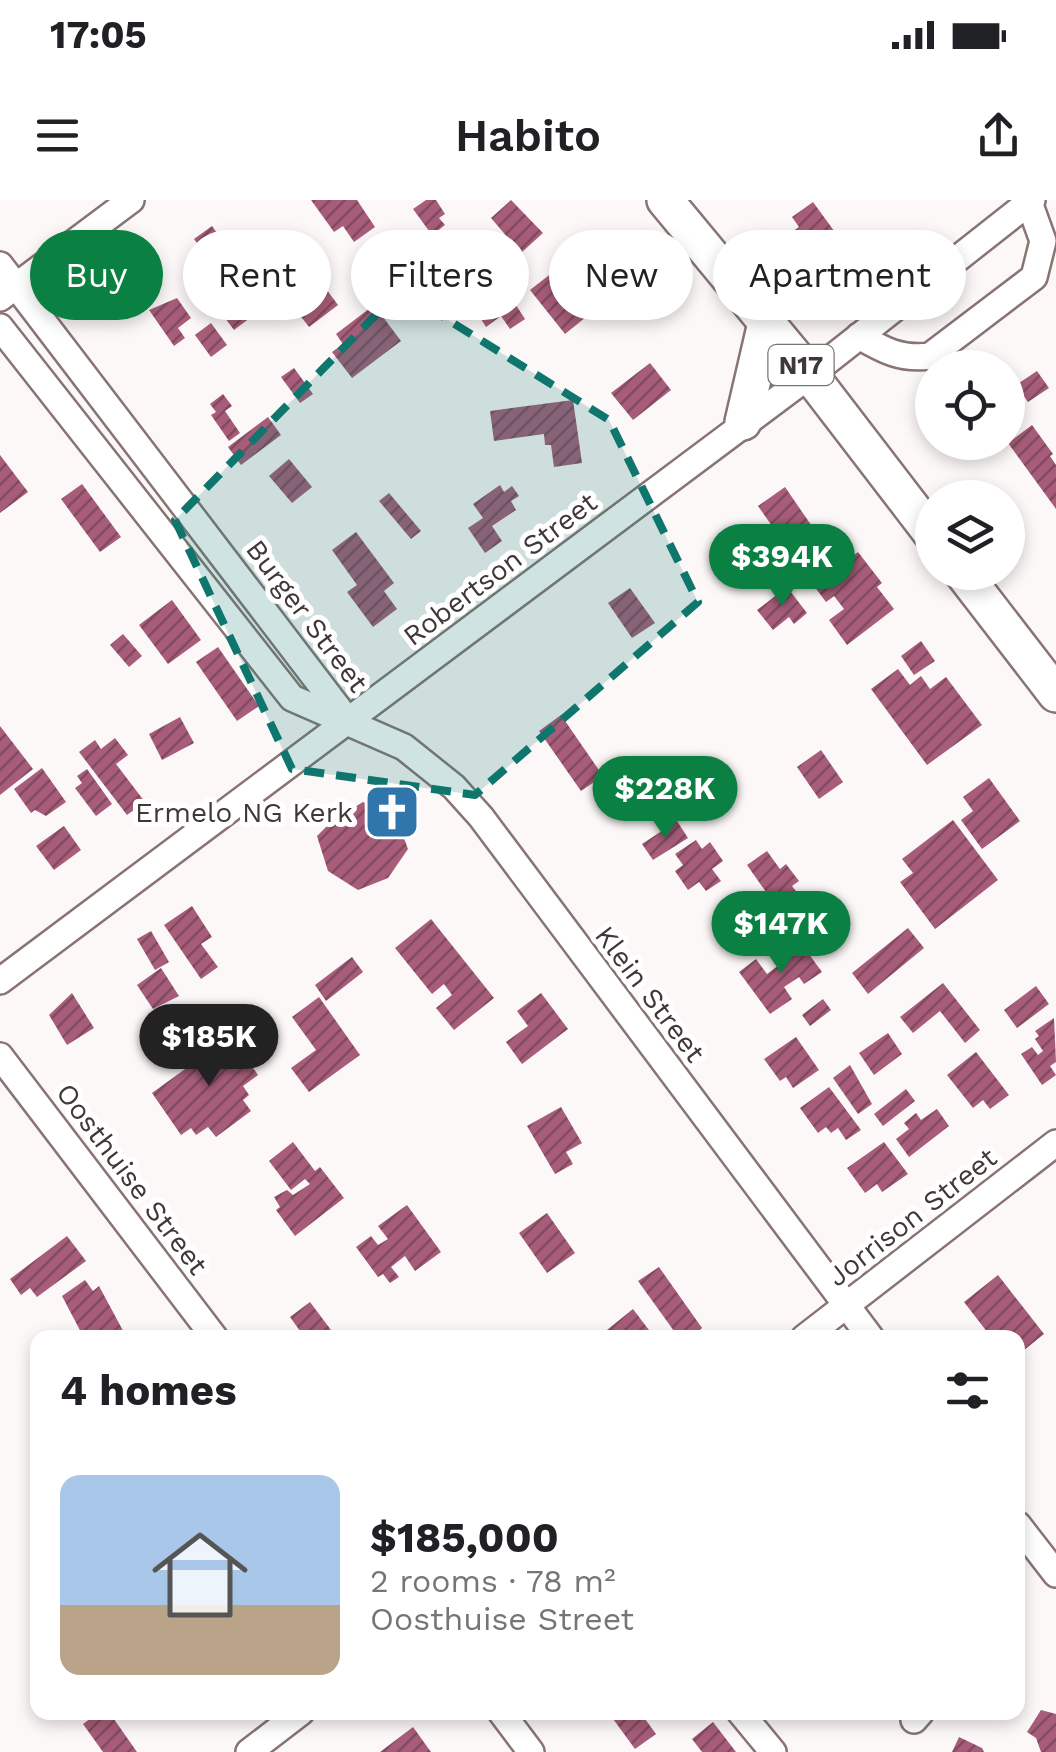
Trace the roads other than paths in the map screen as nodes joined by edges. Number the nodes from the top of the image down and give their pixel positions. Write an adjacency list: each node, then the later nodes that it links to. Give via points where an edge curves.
1 (131, 200): 4 (street)
2 (665, 200): 5 (highway, N17)
3 (1031, 201): 7 (street, Robertson Street); 7 (street, via 1043,241 1034,278 930,356 886,352)
4 (5, 283): 13 (street, Burger Street)
5 (766, 323): 8 (highway, N17); 9 (highway)
6 (0, 327): 13 (street, Burger Street, via 292,698)
7 (859, 336): 8 (street, Robertson Street)
8 (810, 375): 9 (street, Robertson Street); 10 (highway, N17)
9 (743, 422): 13 (street, Robertson Street)
10 (915, 512)
11 (976, 590): 12 (highway)
12 (1056, 694)
13 (349, 723): 14 (street, Robertson Street); 17 (street, Klein Street, via 427,763 481,816)
14 (0, 981)
15 (0, 1056): 18 (street, Oosthuise Street)
16 (1056, 1143): 17 (street, Jorrison Street)
17 (846, 1306): 19 (street, Jorrison Street); 20 (street, Klein Street)
18 (209, 1330)
19 (814, 1330)
20 (865, 1330)
21 (1025, 1535): 22 (street)
22 (1056, 1574)
23 (290, 1720): 26 (street)
24 (507, 1720): 27 (street)
25 (747, 1720): 28 (street)
26 (248, 1752)
27 (532, 1752)
28 (773, 1752)

